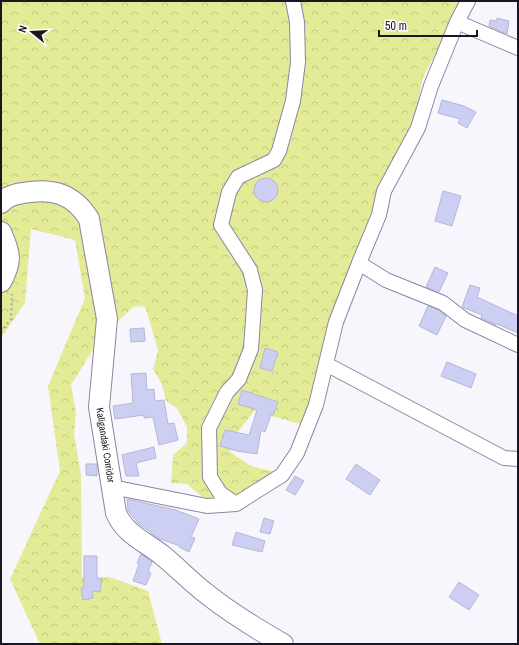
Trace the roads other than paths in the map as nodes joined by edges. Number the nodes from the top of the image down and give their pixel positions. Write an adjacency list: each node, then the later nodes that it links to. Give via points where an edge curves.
1 (293, 1): 13 (street, via 297,22 298,62 293,101 279,151 274,160 238,176 229,192 221,226 250,270 255,290 251,349 240,379 227,392 209,428 210,477 220,493)
2 (468, 1): 3 (street)
3 (457, 22): 4 (street); 7 (street, via 431,86 418,128 384,191 379,215)
4 (518, 48)
5 (1, 203): 12 (main road, Kaligandaki Corridor, via 6,198 22,193 55,192 71,200 89,219 107,318 99,407)
6 (1, 232): 8 (main road, via 9,249 7,268)
7 (359, 263): 9 (street, via 386,280 443,303 465,320); 10 (street, via 336,322)
8 (1, 282)
9 (518, 345)
10 (326, 364): 11 (street, via 504,458); 13 (street, via 316,405 297,453 282,475)
11 (518, 459)
12 (112, 487): 13 (street, via 208,506); 14 (main road, Kaligandaki Corridor, via 116,513 125,528 239,619)
13 (236, 504)
14 (282, 644)

